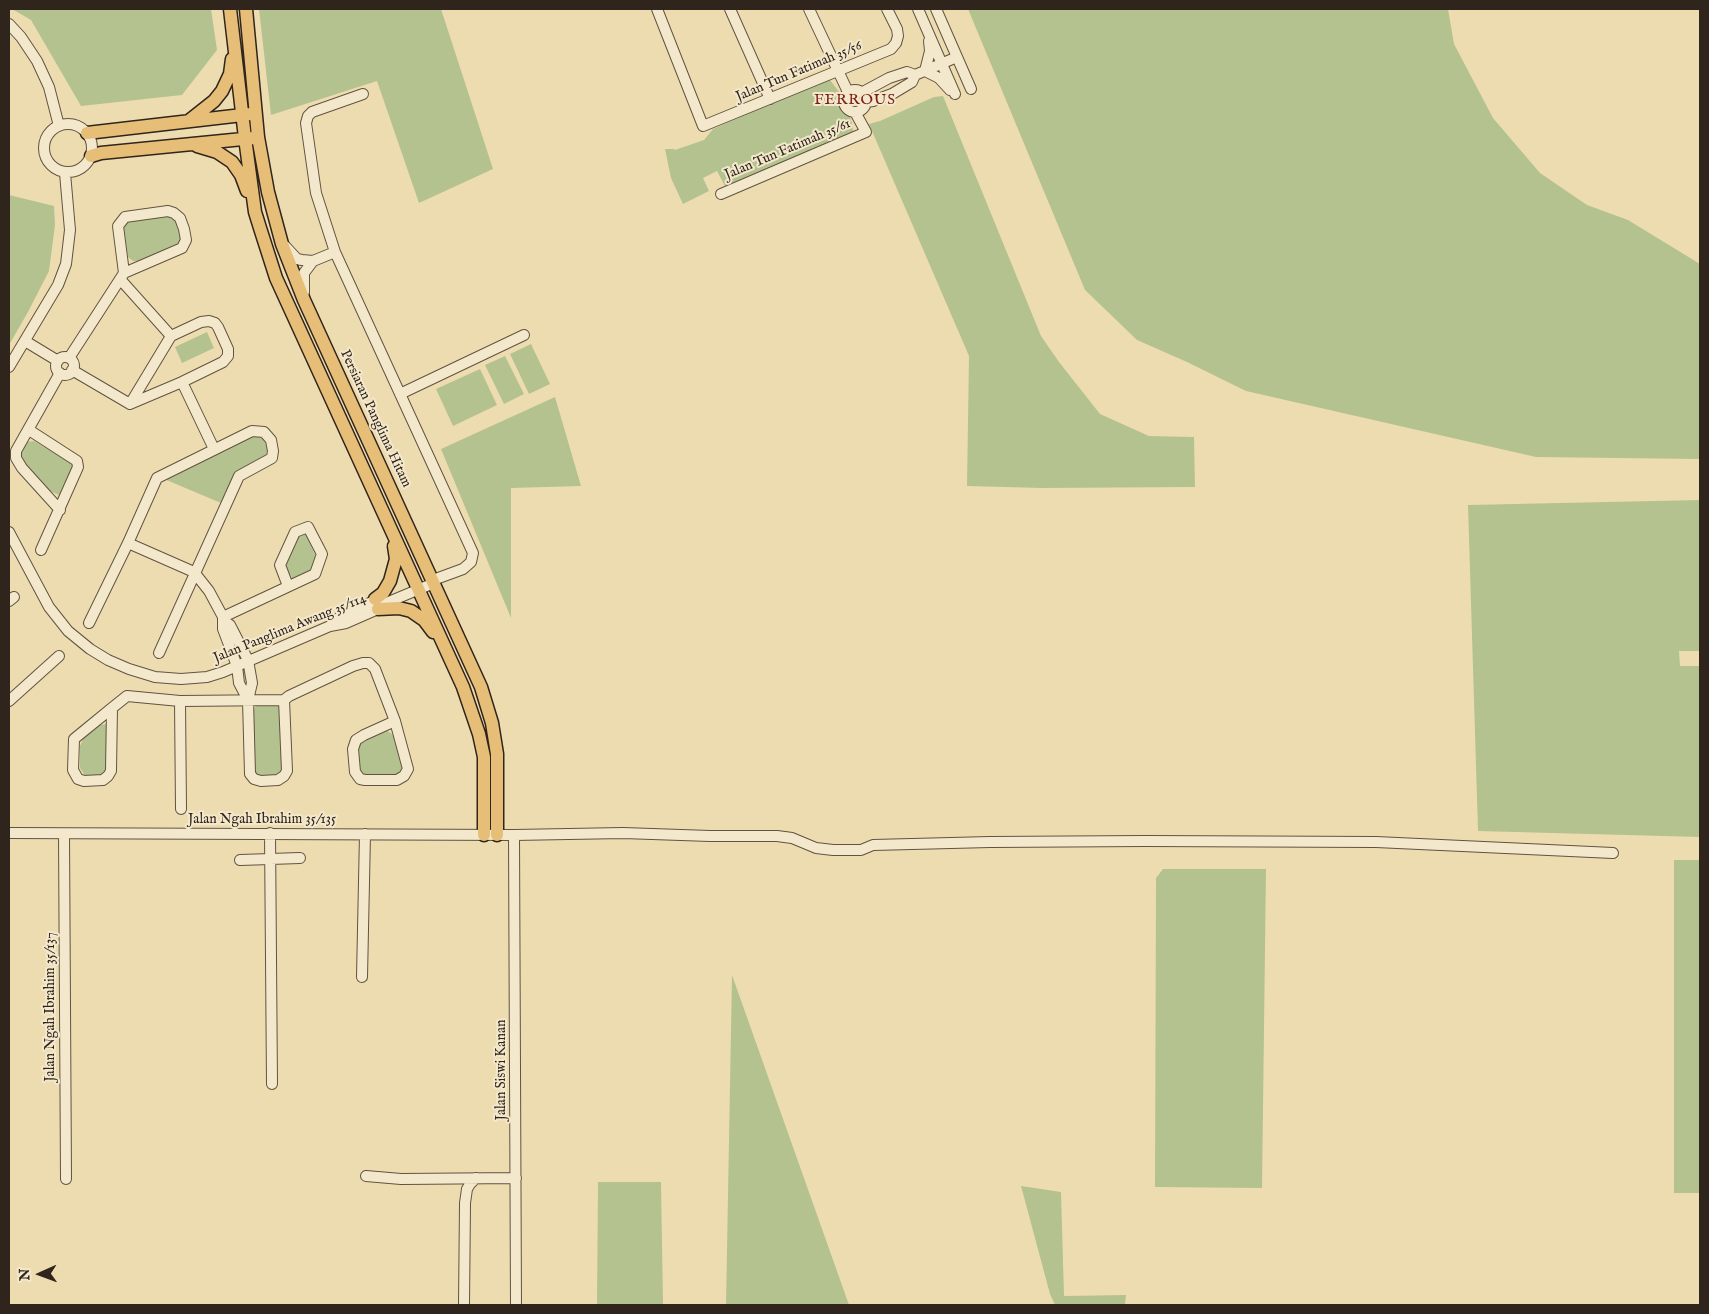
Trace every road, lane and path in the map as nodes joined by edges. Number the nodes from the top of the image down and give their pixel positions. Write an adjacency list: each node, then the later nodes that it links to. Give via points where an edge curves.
1 (230, 9): 11 (main road)
2 (246, 9): 22 (main road, Persiaran Panglima Hitam)
3 (658, 9): 20 (street, Jalan Tun Fatimah 35/56, via 703,126)
4 (730, 9): 20 (street)
5 (809, 9): 14 (street)
6 (887, 9): 14 (street, Jalan Tun Fatimah 35/56, via 897,29 896,44)
7 (918, 9): 10 (street)
8 (936, 9): 12 (street)
9 (9, 24): 25 (street, via 22,37 37,61 49,87)
10 (929, 34): 13 (street); 15 (street, via 930,51)
11 (234, 48): 23 (main road); 24 (main road, via 230,74 222,91 208,107)
12 (957, 57): 13 (street); 16 (street)
13 (942, 64): 15 (street); 15 (street, via 955,94 939,78)
14 (837, 71): 17 (street); 20 (street, Jalan Tun Fatimah 35/56)
15 (920, 73): 19 (street, via 907,72 889,78); 19 (street, via 892,94 873,101)
16 (971, 89)
17 (848, 92): 19 (street, via 854,89); 21 (street, via 844,104)
18 (363, 94): 34 (street, via 312,112 306,123 316,193)
19 (864, 97): 21 (street, via 862,110)
20 (770, 99)
21 (855, 112): 31 (street, Jalan Tun Fatimah 35/61, via 866,132)
22 (256, 114): 23 (main road); 27 (main road, Persiaran Panglima Hitam)
23 (242, 115): 24 (main road); 27 (main road)
24 (188, 121): 26 (main road)
25 (59, 126): 26 (street, via 74,125); 30 (street, via 47,135 44,151 50,166)
26 (87, 133): 29 (street, via 91,140)
27 (251, 138): 28 (main road); 32 (main road, Persiaran Panglima Hitam); 33 (main road, Persiaran Panglima Hitam)
28 (190, 144): 29 (main road); 32 (main road, via 217,152 232,162 241,175)
29 (91, 156): 30 (street, via 81,169)
30 (65, 173): 40 (street, via 70,230 66,264)
31 (721, 194)
32 (255, 212): 54 (main road, Persiaran Panglima Hitam, via 276,278)
33 (282, 244): 35 (street, via 297,259); 37 (main road, Persiaran Panglima Hitam)
34 (335, 252): 35 (street); 49 (street)
35 (313, 261): 37 (street, via 304,273)
36 (122, 276): 36 (street, via 118,226 125,217 168,211 180,218 186,240 182,248); 39 (street); 41 (street)
37 (304, 300): 59 (main road, Persiaran Panglima Hitam)
38 (524, 335): 49 (street)
39 (171, 336): 46 (street); 47 (street, via 201,322 212,322 218,327 228,349 228,356 223,362)
40 (25, 341): 42 (street); 43 (street)
41 (69, 358): 42 (street); 44 (street)
42 (58, 361): 45 (street, via 56,366)
43 (9, 367)
44 (72, 370): 45 (street); 50 (street)
45 (60, 373): 51 (street)
46 (145, 378): 48 (street, via 146,391); 50 (street)
47 (182, 382): 48 (street); 52 (street)
48 (156, 394): 50 (street)
49 (400, 394): 59 (street, via 473,553 471,562 463,570)
50 (130, 404)
51 (29, 430): 53 (street, via 16,452 16,458); 53 (street, via 77,461 77,472)
52 (214, 449): 56 (street, via 157,478); 58 (street, via 252,431 260,431 271,440 273,451 272,458 238,476)
53 (60, 510): 57 (street)
54 (391, 530): 61 (main road, Persiaran Panglima Hitam); 62 (main road, via 396,559 390,581)
55 (9, 532): 69 (street, Jalan Panglima Awang 35/114, via 49,607 68,631 108,660 155,677 207,676)
56 (128, 543): 58 (street); 64 (street)
57 (42, 550)
58 (194, 572): 63 (street, via 209,591); 66 (street)
59 (433, 580): 61 (street); 81 (main road, Persiaran Panglima Hitam, via 481,687 492,723 497,754)
60 (288, 586): 60 (street, via 315,574 320,564 322,554 308,527 295,532 280,565); 63 (street)
61 (417, 587): 62 (street, Jalan Panglima Awang 35/114, via 383,598); 65 (main road, Persiaran Panglima Hitam)
62 (377, 604): 65 (main road, via 411,611 424,620); 68 (street, Jalan Panglima Awang 35/114, via 342,615 330,626)
63 (223, 619): 68 (street, via 230,625); 69 (street, via 223,629)
64 (89, 624)
65 (444, 645): 81 (main road, Persiaran Panglima Hitam, via 463,687 481,741)
66 (159, 653)
67 (59, 656): 72 (street)
68 (248, 660): 69 (street, Jalan Panglima Awang 35/114); 70 (street, via 252,683)
69 (237, 666): 70 (street, via 239,683)
70 (248, 700): 71 (street); 71 (street, via 250,774 254,779 269,782 278,780 287,771); 73 (street)
71 (284, 700): 75 (street, via 353,666 369,664 375,669)
72 (9, 701)
73 (180, 702): 74 (street, via 128,696); 76 (street)
74 (112, 708): 74 (street, via 111,771 103,780 78,779 73,770 74,739)
75 (395, 721): 75 (street, via 408,769 404,776 398,780 360,779 353,766 356,740)
76 (181, 809)
77 (9, 833): 79 (street, Jalan Ngah Ibrahim 35/135)
78 (270, 833): 79 (street, Jalan Ngah Ibrahim 35/135); 80 (street, Jalan Ngah Ibrahim 35/135); 85 (street)
79 (64, 834): 92 (street, Jalan Ngah Ibrahim 35/137)
80 (365, 834): 81 (street, Jalan Ngah Ibrahim 35/135); 87 (street)
81 (490, 834): 82 (street, Jalan Ngah Ibrahim 35/135)
82 (514, 835): 83 (street, Jalan Ngah Ibrahim 35/135, via 623,832 777,836 833,850 861,850 873,845 970,842 1144,841 1385,843); 91 (street, Jalan Siswi Kanan)
83 (1613, 853)
84 (300, 858): 85 (street)
85 (270, 859): 86 (street); 88 (street)
86 (240, 860)
87 (362, 977)
88 (272, 1084)
89 (366, 1176): 90 (street)
90 (476, 1178): 91 (street); 93 (street, via 467,1189 465,1203)
91 (516, 1178): 94 (street, Jalan Siswi Kanan)
92 (66, 1179)
93 (464, 1305)
94 (516, 1305)

